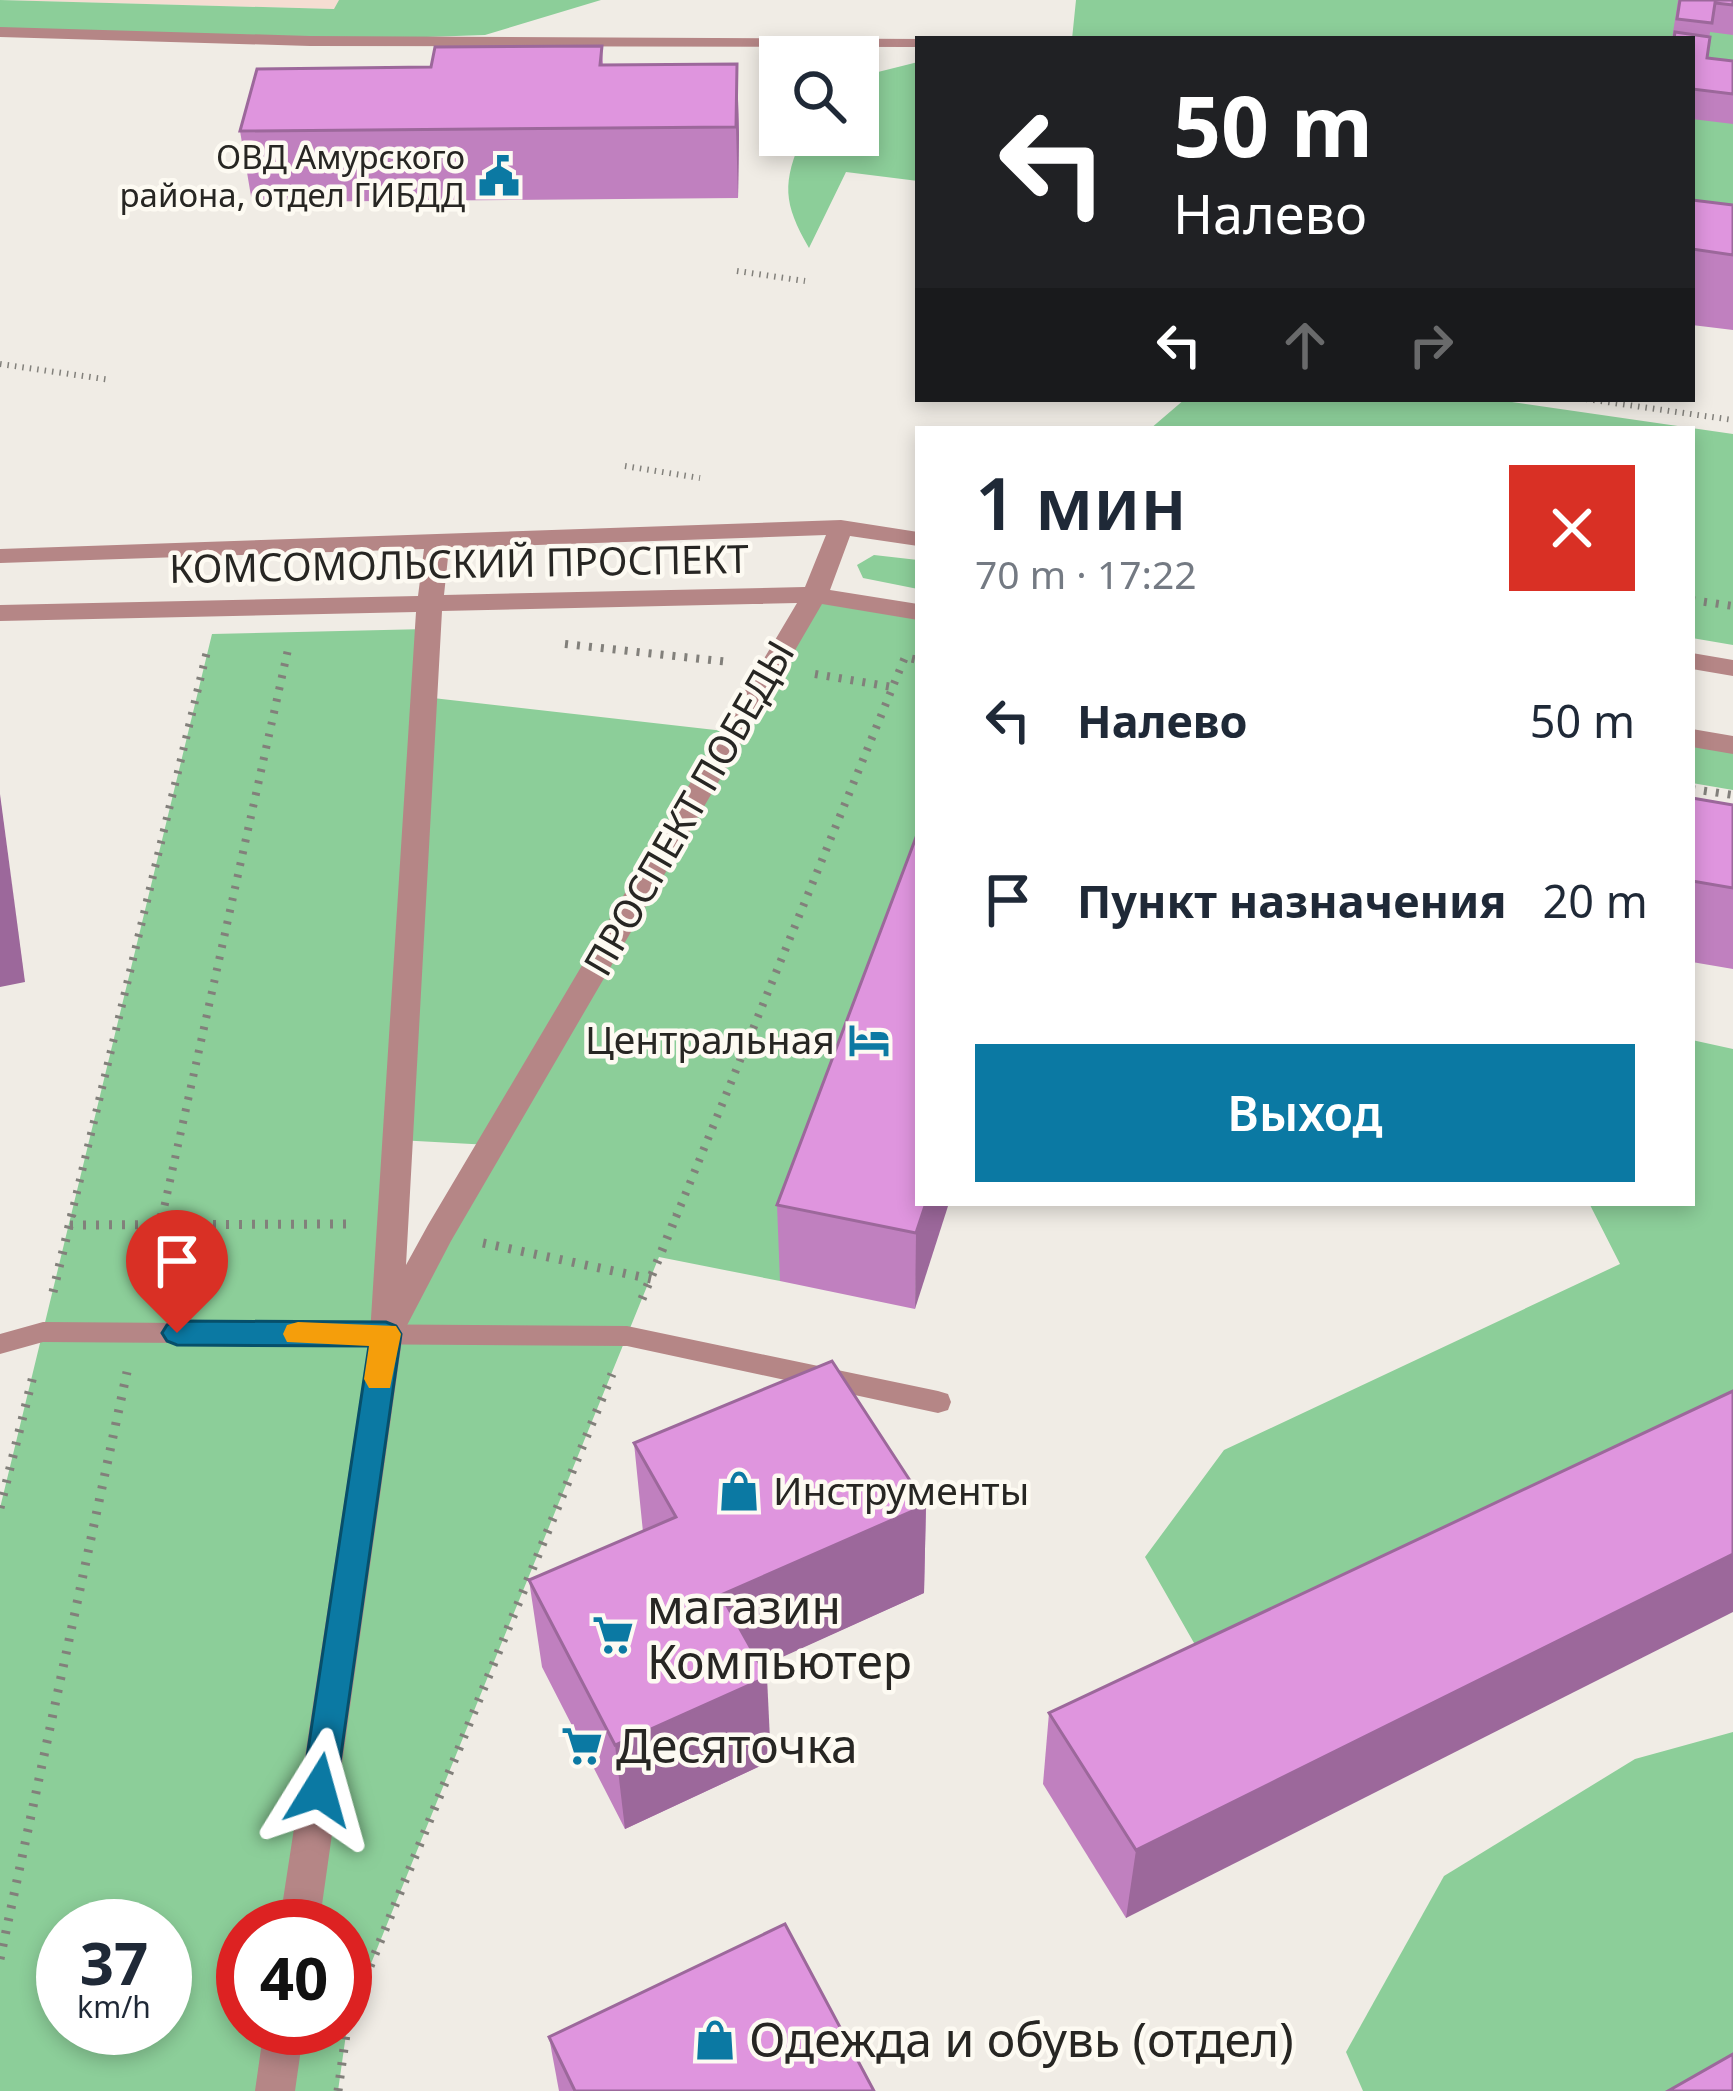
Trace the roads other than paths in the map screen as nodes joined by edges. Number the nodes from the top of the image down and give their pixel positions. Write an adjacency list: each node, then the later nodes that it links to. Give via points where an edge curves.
1 (0, 32): 2 (lane)
2 (915, 42)
3 (841, 527): 4 (street, КОМСОМОЛЬСКИЙ ПРОСПЕКТ); 5 (street, КОМСОМОЛЬСКИЙ ПРОСПЕКТ); 7 (street, ПРОСПЕКТ ПОБЕДЫ)
4 (915, 539)
5 (437, 541): 6 (street, КОМСОМОЛЬСКИЙ ПРОСПЕКТ); 8 (street, ПРОСПЕКТ ПОБЕДЫ)
6 (0, 556)
7 (815, 595): 8 (street, КОМСОМОЛЬСКИЙ ПРОСПЕКТ); 9 (street, КОМСОМОЛЬСКИЙ ПРОСПЕКТ); 15 (street, ПРОСПЕКТ ПОБЕДЫ)
8 (429, 604): 10 (street, КОМСОМОЛЬСКИЙ ПРОСПЕКТ); 15 (street, ПРОСПЕКТ ПОБЕДЫ)
9 (915, 612)
10 (0, 613)
11 (1695, 662): 12 (street)
12 (1733, 668)
13 (1695, 739): 14 (street)
14 (1733, 745)
15 (386, 1334): 16 (lane, via 44,1332); 17 (lane, via 628,1336); 18 (street, ПРОСПЕКТ ПОБЕДЫ)
16 (0, 1344)
17 (938, 1402)
18 (303, 1899)
19 (280, 2055): 20 (street)
20 (275, 2091)

